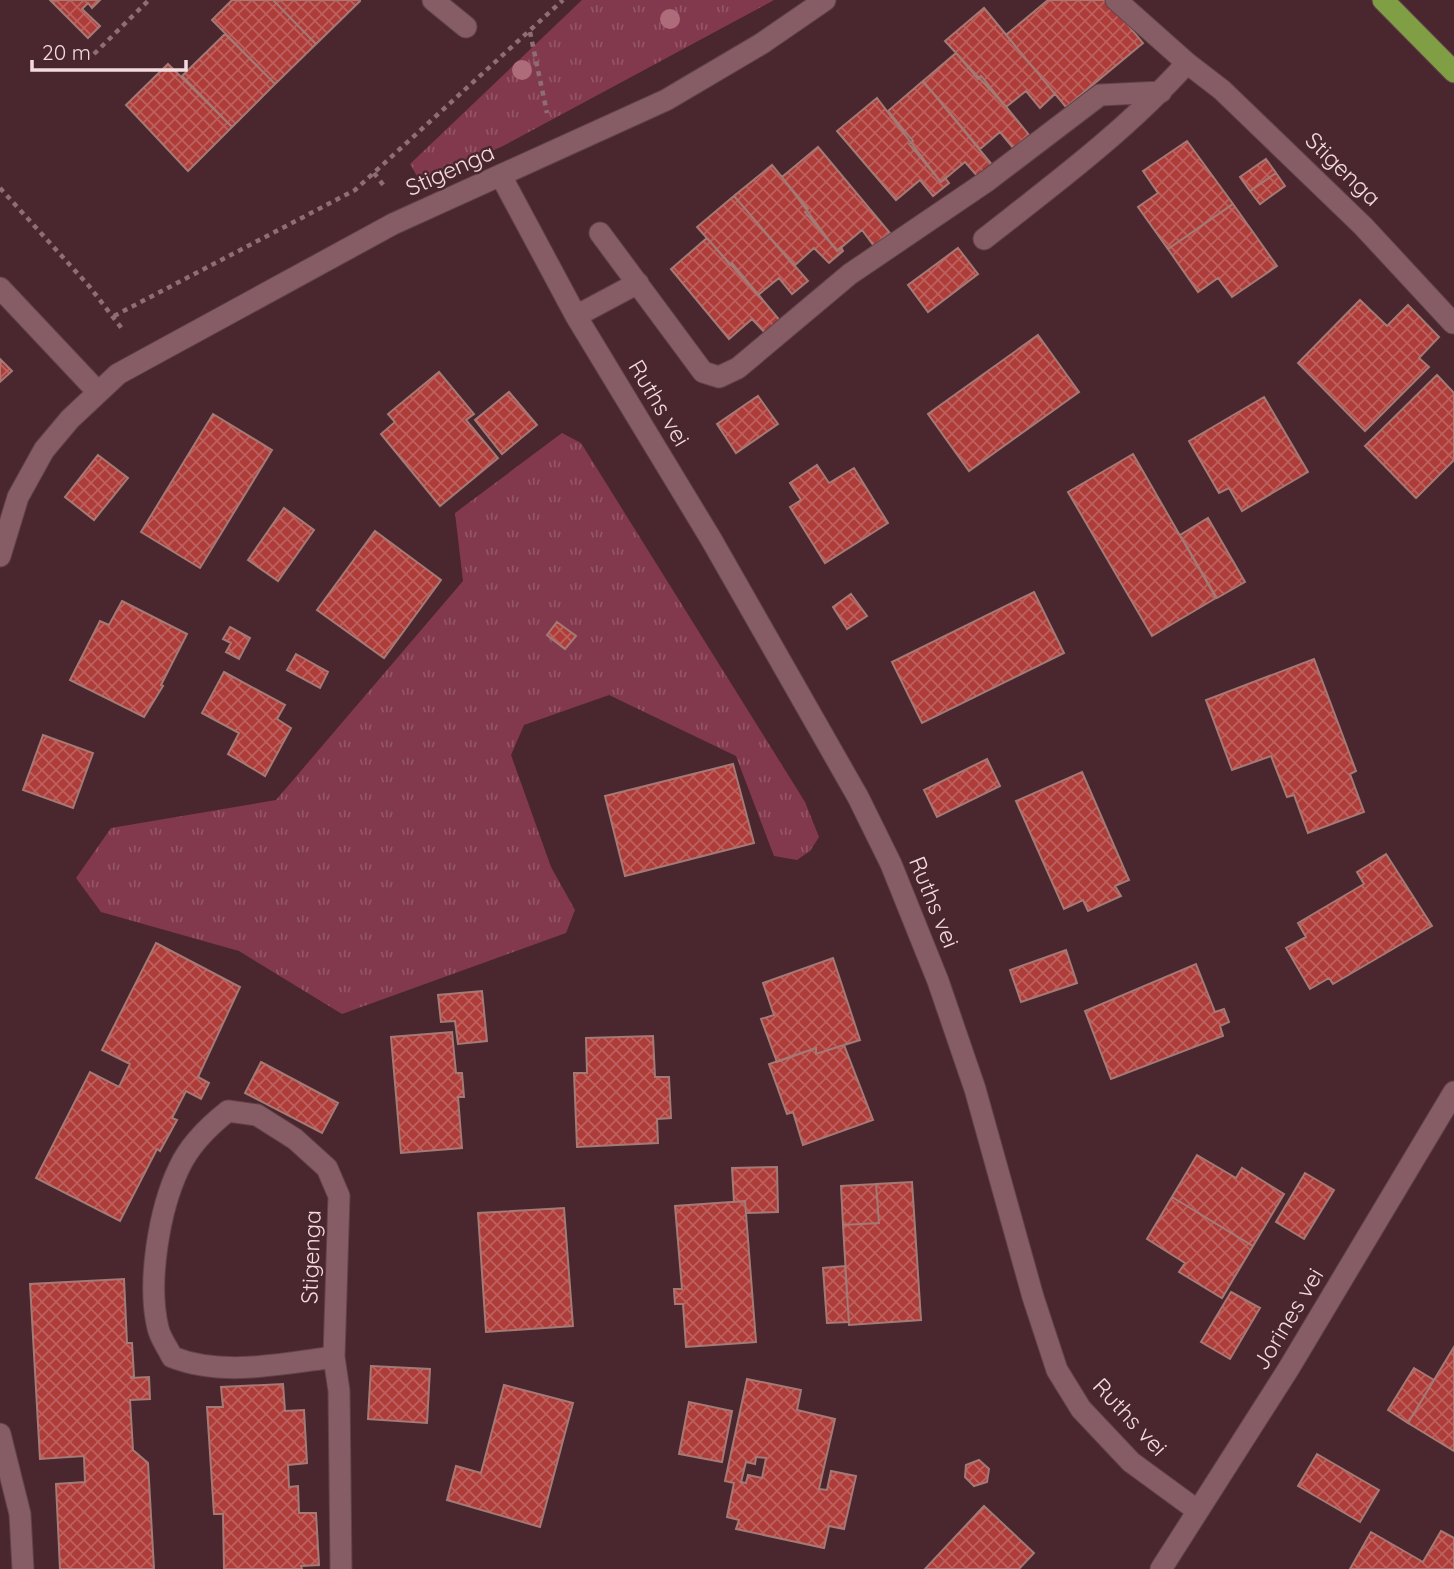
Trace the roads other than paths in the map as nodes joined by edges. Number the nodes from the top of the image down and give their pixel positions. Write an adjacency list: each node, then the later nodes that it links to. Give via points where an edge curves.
1 (433, 0): 5 (street)
2 (825, 0): 9 (street, Stigenga, via 666,100)
3 (1116, 0): 6 (street, Stigenga)
4 (1383, 0): 7 (highway)
5 (467, 27)
6 (1186, 63): 8 (street); 15 (street, Stigenga, via 1222,90 1363,226)
7 (1454, 72)
8 (1161, 92): 11 (street); 12 (street, via 1100,95 987,181 850,274 738,368 719,377 703,372)
9 (501, 176): 14 (street, Ruths vei); 16 (street, Stigenga, via 393,224 141,359)
10 (600, 233): 12 (street)
11 (984, 239)
12 (638, 283): 14 (street)
13 (0, 288): 16 (street)
14 (576, 316): 21 (street, Ruths vei, via 711,539 858,797 891,864 975,1089 1057,1370 1081,1409 1131,1462)
15 (1452, 323)
16 (97, 391): 17 (street, Stigenga, via 44,450 18,497)
17 (0, 556)
18 (1454, 1092): 21 (street, Jorines vei)
19 (334, 1357): 19 (street, Stigenga, via 339,1196 327,1168 295,1139 257,1115 228,1111 208,1127 179,1168 162,1223 155,1269 158,1329 172,1357 195,1366 257,1367); 23 (street, Stigenga, via 339,1391)
20 (0, 1434): 22 (street, via 20,1514)
21 (1198, 1511): 24 (street, Jorines vei)
22 (23, 1569)
23 (341, 1569)
24 (1161, 1569)

